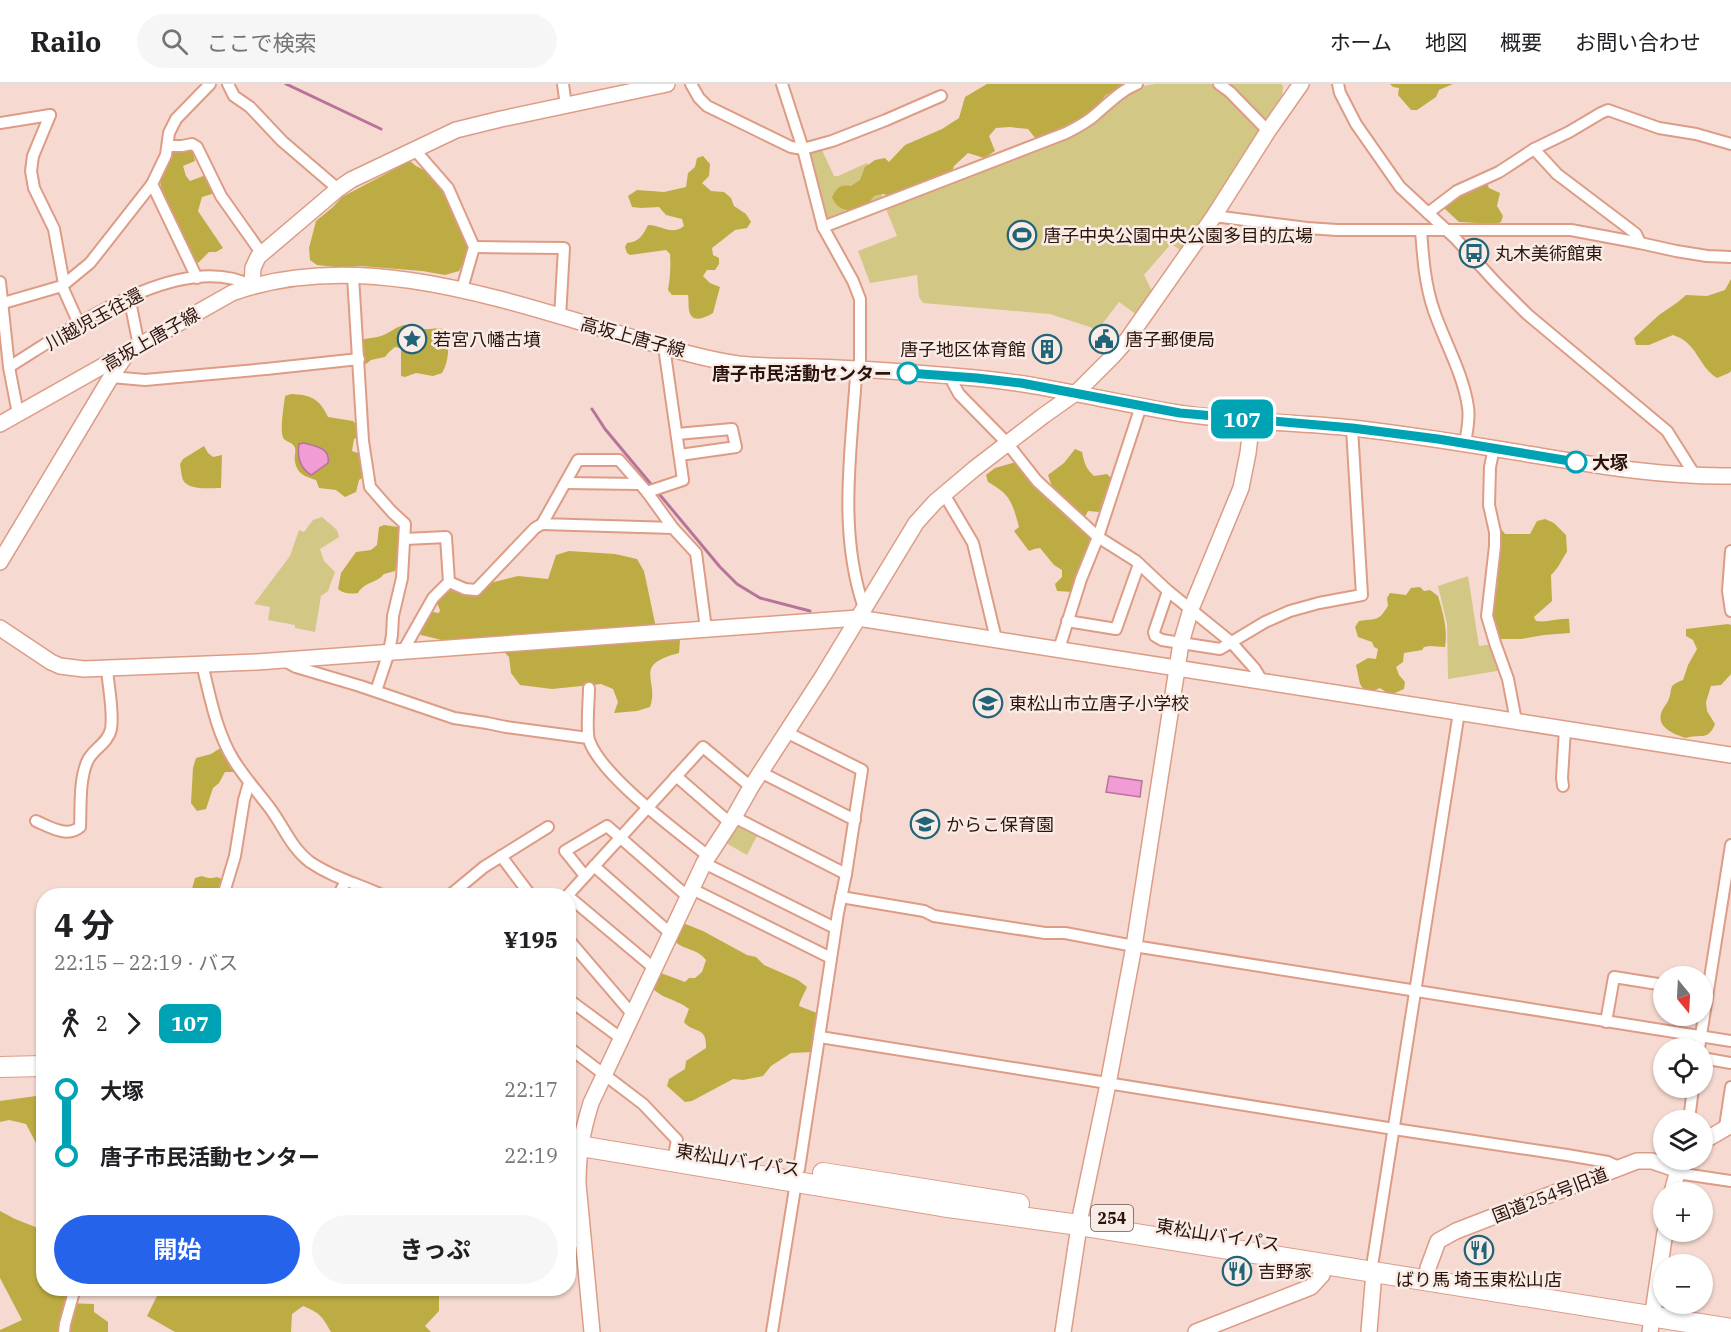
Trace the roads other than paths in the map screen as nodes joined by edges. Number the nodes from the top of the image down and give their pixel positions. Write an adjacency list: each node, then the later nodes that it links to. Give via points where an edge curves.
1 (210, 84): 16 (street, via 176,118)
2 (228, 84): 21 (street, via 234,96)
3 (563, 84): 12 (street)
4 (691, 84): 18 (street, via 707,106)
5 (782, 84): 18 (street)
6 (1137, 84): 24 (street, via 1066,133)
7 (1219, 84): 14 (street)
8 (1301, 84): 14 (street)
9 (1338, 84): 22 (street, via 1356,124 1400,187)
10 (657, 85): 12 (street)
11 (941, 96): 18 (street, via 832,141)
12 (566, 106): 17 (street, via 456,130)
13 (0, 123): 34 (street, via 50,116 33,156 31,171 34,188 54,229)
14 (1268, 131): 23 (street)
15 (1731, 144): 19 (street, via 1659,129 1608,110)
16 (168, 146): 20 (street); 29 (street, via 197,147 221,196)
17 (414, 149): 21 (street); 28 (street, via 448,188)
18 (802, 149): 24 (street)
19 (1534, 149): 22 (street, via 1499,172 1457,191); 27 (street, via 1557,174 1636,234)
20 (152, 184): 32 (street); 34 (street, via 90,263)
21 (338, 189): 29 (street)
22 (1428, 213): 26 (street)
23 (1214, 216): 25 (street, via 1307,228); 48 (street, via 1127,340)
24 (823, 227): 45 (street, via 860,299)
25 (1421, 230): 26 (street); 55 (street, via 1426,284 1468,408)
26 (1445, 230): 27 (street, via 1571,230); 60 (street, via 1527,314 1667,431)
27 (1640, 243): 30 (street, via 1697,255)
28 (474, 247): 36 (street); 39 (street, via 564,248)
29 (261, 254): 35 (street, via 254,264)
30 (1731, 256)
31 (353, 276): 35 (street, 高坂上唐子線, via 297,278); 36 (street, 高坂上唐子線, via 408,280); 43 (street)
32 (197, 278): 35 (street, 川越児玉往還, via 234,278); 37 (street, 川越児玉往還, via 167,283)
33 (0, 282): 38 (street)
34 (63, 285): 38 (street); 40 (street)
35 (252, 286): 42 (street, 高坂上唐子線, via 212,303)
36 (462, 290): 39 (street, 高坂上唐子線)
37 (129, 297): 40 (street, 川越児玉往還); 42 (street)
38 (1, 304): 44 (street)
39 (560, 317): 41 (street, 高坂上唐子線)
40 (79, 324): 44 (street, 川越児玉往還)
41 (664, 347): 45 (street, 高坂上唐子線, via 737,364); 54 (street)
42 (133, 350): 47 (street); 50 (street, 高坂上唐子線)
43 (359, 358): 47 (street, via 145,380); 67 (street, via 363,441 370,487 405,524)
44 (9, 367): 50 (street)
45 (858, 369): 46 (street, 高坂上唐子線); 75 (street, via 848,511)
46 (951, 376): 48 (street, 高坂上唐子線); 56 (street, via 959,394)
47 (111, 377): 69 (street)
48 (1077, 392): 49 (street, 高坂上唐子線); 56 (street)
49 (1141, 406): 51 (street, 高坂上唐子線); 66 (street)
50 (18, 414): 52 (street, 高坂上唐子線)
51 (1252, 420): 53 (street, 高坂上唐子線); 73 (street, via 1241,488)
52 (0, 424)
53 (1352, 428): 55 (street, 高坂上唐子線); 80 (street, via 1362,595 1290,611)
54 (677, 434): 58 (street); 58 (street, via 732,429 736,447)
55 (1465, 443): 57 (street, 高坂上唐子線)
56 (1007, 444): 63 (street); 66 (street, via 1037,481)
57 (1494, 448): 60 (street, 高坂上唐子線); 92 (street, via 1489,506 1495,546 1488,616 1508,679)
58 (680, 455): 62 (street, via 683,480)
59 (1731, 476): 60 (street, 高坂上唐子線)
60 (1696, 477)
61 (566, 483): 62 (street); 62 (street, via 578,460 619,460); 64 (street)
62 (643, 488): 65 (street)
63 (944, 494): 75 (street, via 916,523); 79 (street, via 973,543)
64 (542, 524): 65 (street); 71 (street, via 476,590)
65 (673, 528): 78 (street, via 696,554)
66 (1098, 537): 70 (street); 76 (street)
67 (405, 539): 71 (street, via 446,537); 83 (street, via 402,578 393,615)
68 (1731, 551): 74 (street)
69 (0, 562)
70 (1139, 564): 72 (street); 76 (street, via 1116,628)
71 (449, 582): 83 (street, via 433,598)
72 (1168, 591): 73 (street); 81 (street, via 1154,632 1162,640)
73 (1191, 609): 80 (street); 81 (street)
74 (1731, 611)
75 (861, 613): 78 (street); 79 (street); 94 (street)
76 (1067, 621): 82 (street)
77 (0, 628): 86 (street, via 60,666)
78 (706, 629): 83 (street)
79 (996, 639): 82 (street)
80 (1231, 642): 81 (street, via 1220,649); 88 (street)
81 (1181, 644): 87 (street)
82 (1059, 649): 87 (street)
83 (396, 652): 84 (street); 90 (street)
84 (283, 660): 85 (street); 90 (street)
85 (202, 664): 86 (street); 99 (street, via 222,733)
86 (107, 668): 105 (street, via 111,732 87,761 80,827 62,831)
87 (1177, 668): 88 (street); 126 (street)
88 (1262, 681): 91 (street)
89 (589, 688): 95 (street)
90 (376, 691): 95 (street, via 454,718)
91 (1459, 712): 92 (street); 132 (street)
92 (1516, 722): 93 (street)
93 (1565, 729): 96 (street); 100 (street)
94 (786, 732): 97 (street); 104 (street, via 862,770)
95 (588, 738): 102 (street, via 604,765)
96 (1731, 755)
97 (760, 772): 101 (street); 104 (street)
98 (676, 776): 101 (street, via 702,747); 102 (street); 103 (street)
99 (249, 783): 114 (street, via 296,849); 115 (street)
100 (1563, 786)
101 (751, 787): 103 (street)
102 (648, 807): 107 (street); 110 (street)
103 (731, 820): 110 (street); 112 (street)
104 (855, 820): 112 (street)
105 (36, 821)
106 (548, 827): 109 (street)
107 (620, 837): 111 (street); 113 (street, via 607,826 565,851); 121 (street)
108 (1731, 845): 129 (street)
109 (501, 856): 118 (street); 119 (street)
110 (706, 860): 121 (street); 124 (street)
111 (594, 866): 113 (street); 125 (street)
112 (846, 874): 122 (street)
113 (585, 876): 120 (street)
114 (346, 882): 116 (street); 117 (street)
115 (225, 888)
116 (343, 888)
117 (362, 888)
118 (459, 888)
119 (525, 888)
120 (575, 888)
121 (690, 893): 125 (street); 128 (street)
122 (841, 897): 124 (street); 126 (street, via 934,916)
123 (576, 903): 130 (street)
124 (836, 928): 128 (street)
125 (670, 933): 130 (street)
126 (1134, 946): 132 (street); 149 (street)
127 (576, 948): 134 (street)
128 (831, 958): 137 (street)
129 (1710, 966)
130 (655, 969): 134 (street)
131 (1653, 983): 135 (street, via 1614,977)
132 (1416, 991): 135 (street); 152 (street)
133 (576, 1005): 139 (street)
134 (633, 1015): 139 (street)
135 (1606, 1022): 138 (street)
136 (1703, 1026): 138 (street)
137 (820, 1037): 149 (street); 162 (street)
138 (1702, 1037): 140 (street)
139 (622, 1039): 146 (street)
140 (1731, 1041)
141 (576, 1053): 146 (street)
142 (1713, 1060): 143 (street)
143 (1731, 1063)
144 (0, 1066): 145 (highway)
145 (36, 1066)
146 (605, 1075): 154 (street); 157 (street, via 644,1104 677,1140)
147 (0, 1078): 148 (highway)
148 (36, 1078)
149 (1108, 1084): 152 (street); 164 (street)
150 (1731, 1087): 151 (street)
151 (1728, 1126): 153 (street)
152 (1394, 1130): 160 (street, via 1567,1155); 168 (street)
153 (1713, 1136)
154 (576, 1137)
155 (576, 1139): 162 (highway, 東松山バイパス / 254)
156 (576, 1139): 157 (highway, 東松山バイパス / 254)
157 (675, 1150): 162 (highway, 東松山バイパス / 254)
158 (576, 1154): 165 (street)
159 (1653, 1162): 160 (street, 国道254号旧道, via 1637,1161)
160 (1621, 1168): 169 (street, 国道254号旧道, via 1456,1231 1438,1241)
161 (1688, 1170): 163 (street)
162 (798, 1175): 164 (highway, 東松山バイパス / 254); 176 (street)
163 (1731, 1182)
164 (1080, 1219): 167 (highway, 東松山バイパス / 254); 168 (highway, 東松山バイパス / 254); 177 (street)
165 (576, 1241): 175 (street)
166 (1663, 1242): 172 (street)
167 (1324, 1264): 168 (highway, 東松山バイパス / 254); 178 (street, via 1322,1275 1311,1287)
168 (1374, 1266): 169 (highway, 東松山バイパス / 254); 172 (highway, 東松山バイパス / 254); 179 (street)
169 (1428, 1268): 172 (highway, 東松山バイパス / 254)
170 (73, 1296): 174 (street)
171 (1731, 1316): 172 (highway, 254)
172 (1652, 1317): 173 (highway, 254)
173 (1731, 1329)
174 (64, 1332)
175 (592, 1332)
176 (772, 1332)
177 (1063, 1332)
178 (1196, 1332)
179 (1369, 1332)

